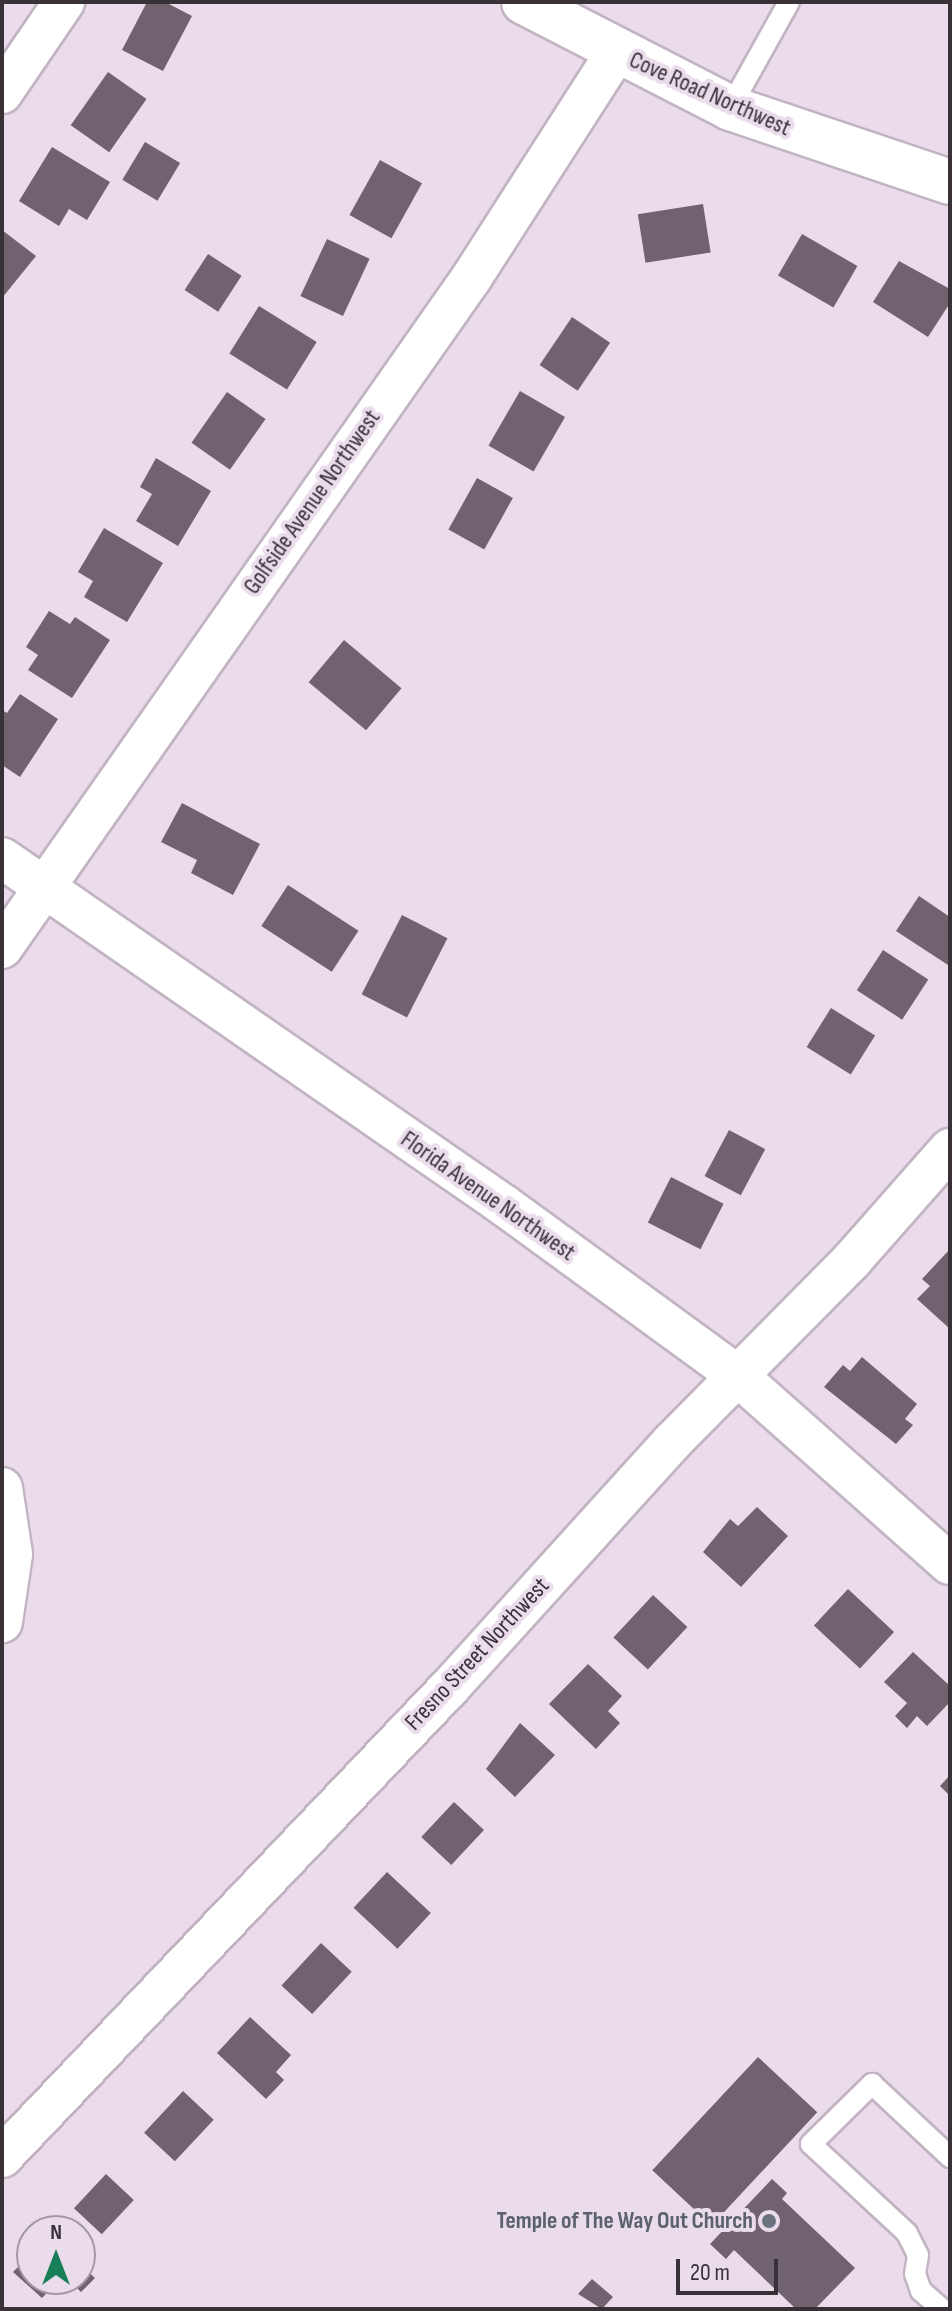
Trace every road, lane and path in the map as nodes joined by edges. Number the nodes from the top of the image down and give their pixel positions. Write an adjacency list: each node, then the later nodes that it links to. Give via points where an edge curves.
1 (64, 2): 5 (street)
2 (524, 2): 4 (main road, Cove Road Northwest)
3 (789, 2): 6 (lane)
4 (616, 53): 6 (main road, Cove Road Northwest); 9 (street, Golfside Avenue Northwest, via 472,277)
5 (2, 93)
6 (730, 108): 7 (main road, Cove Road Northwest)
7 (950, 182)
8 (2, 858): 9 (street, Florida Avenue Northwest)
9 (43, 887): 10 (street, Golfside Avenue Northwest); 12 (street, Florida Avenue Northwest, via 505,1206)
10 (2, 948)
11 (950, 1149): 12 (street, Fresno Street Northwest)
12 (738, 1376): 14 (street, Florida Avenue Northwest); 16 (street, Fresno Street Northwest)
13 (2, 1488): 15 (street, via 12,1554)
14 (950, 1564)
15 (2, 1622)
16 (2, 2157)
17 (950, 2157): 18 (lane, via 872,2084 811,2144 907,2233 918,2255 915,2274 921,2291)
18 (942, 2309)

